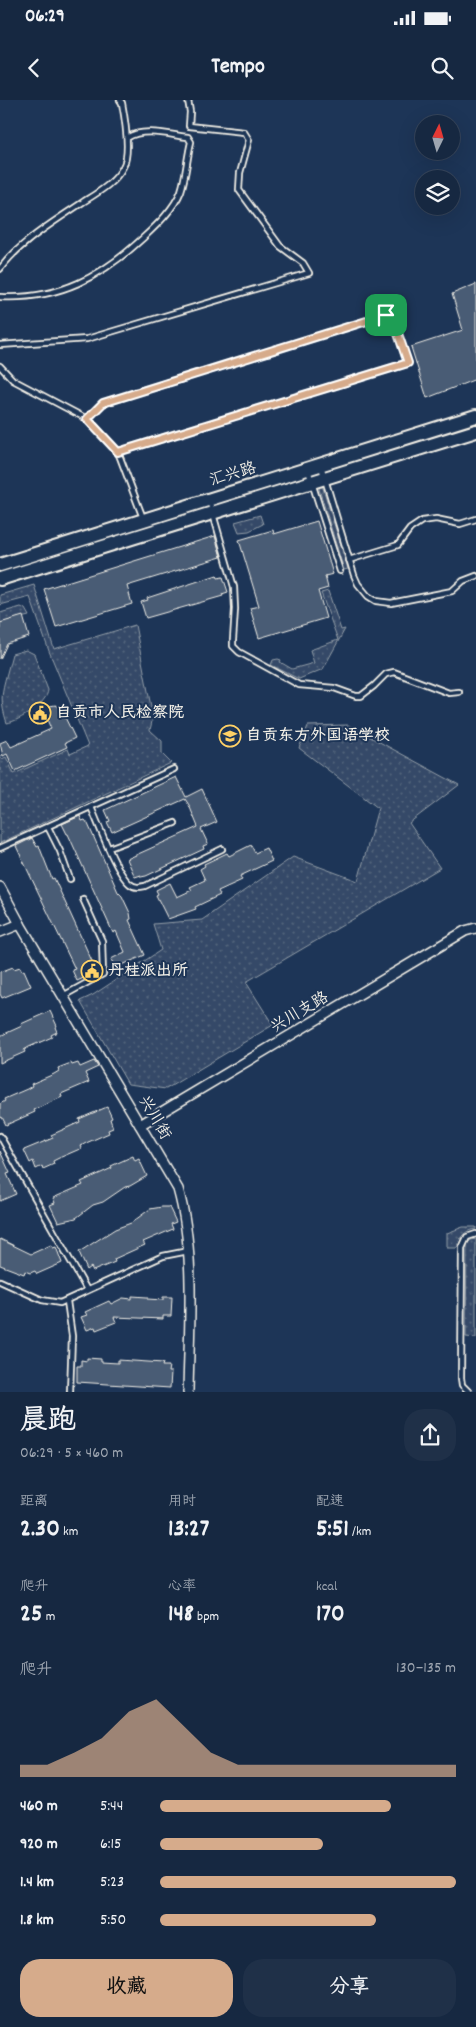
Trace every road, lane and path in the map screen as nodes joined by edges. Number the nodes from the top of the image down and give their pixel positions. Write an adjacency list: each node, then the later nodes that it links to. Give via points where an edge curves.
1 (120, 100): 3 (lane)
2 (188, 100): 6 (lane, via 189,126 244,132 249,140 239,190 280,246 302,263 309,273 88,339)
3 (128, 138): 4 (lane, via 124,167 107,186 43,230 11,255); 5 (lane, via 134,133 148,132 188,137 191,142 180,192 160,222 122,257 95,276 64,289 28,296)
4 (0, 269)
5 (0, 296)
6 (0, 345)
7 (0, 366): 9 (lane, via 13,380)
8 (476, 416): 12 (main road, 汇兴路)
9 (87, 419): 11 (lane); 11 (lane, via 103,403 386,315 392,316 408,363)
10 (476, 431): 13 (main road)
11 (118, 452): 18 (lane)
12 (314, 466): 13 (lane); 14 (lane); 15 (main road, 汇兴路)
13 (325, 478): 14 (main road); 19 (lane)
14 (312, 482): 16 (main road); 21 (lane)
15 (209, 499): 16 (lane); 18 (main road, 汇兴路)
16 (213, 513): 23 (main road); 24 (lane, via 234,587 233,646 238,652 299,686 334,688 356,696 391,672 449,693)
17 (476, 519): 19 (lane, via 460,524 436,518 422,521 410,529 398,545)
18 (144, 520): 20 (main road, 汇兴路)
19 (350, 560): 22 (lane, via 358,584 368,596 384,603 452,591 463,581)
20 (0, 565)
21 (340, 572)
22 (476, 576)
23 (0, 579)
24 (459, 692)
25 (174, 769): 26 (lane)
26 (91, 807): 28 (lane); 30 (lane)
27 (175, 823): 30 (lane)
28 (48, 827): 29 (lane); 32 (lane)
29 (0, 848)
30 (109, 848): 31 (lane, via 130,885 137,888)
31 (222, 849)
32 (70, 879)
33 (0, 887): 35 (street, 兴川街)
34 (83, 899): 38 (lane, via 102,941 103,974)
35 (20, 924): 37 (street); 38 (street, 兴川街)
36 (476, 928): 39 (street, 兴川支路, via 465,931)
37 (0, 932)
38 (63, 996): 39 (street, 兴川街)
39 (140, 1125): 42 (street, 兴川街, via 178,1189 185,1214)
40 (0, 1136): 44 (lane)
41 (476, 1234): 48 (lane, via 467,1238 462,1248 461,1378)
42 (188, 1251): 44 (lane, via 163,1256); 47 (street, 兴川街)
43 (0, 1281): 45 (lane, via 51,1303)
44 (87, 1290): 45 (lane)
45 (67, 1300): 46 (lane, via 72,1336)
46 (70, 1392)
47 (188, 1392)
48 (468, 1392)

